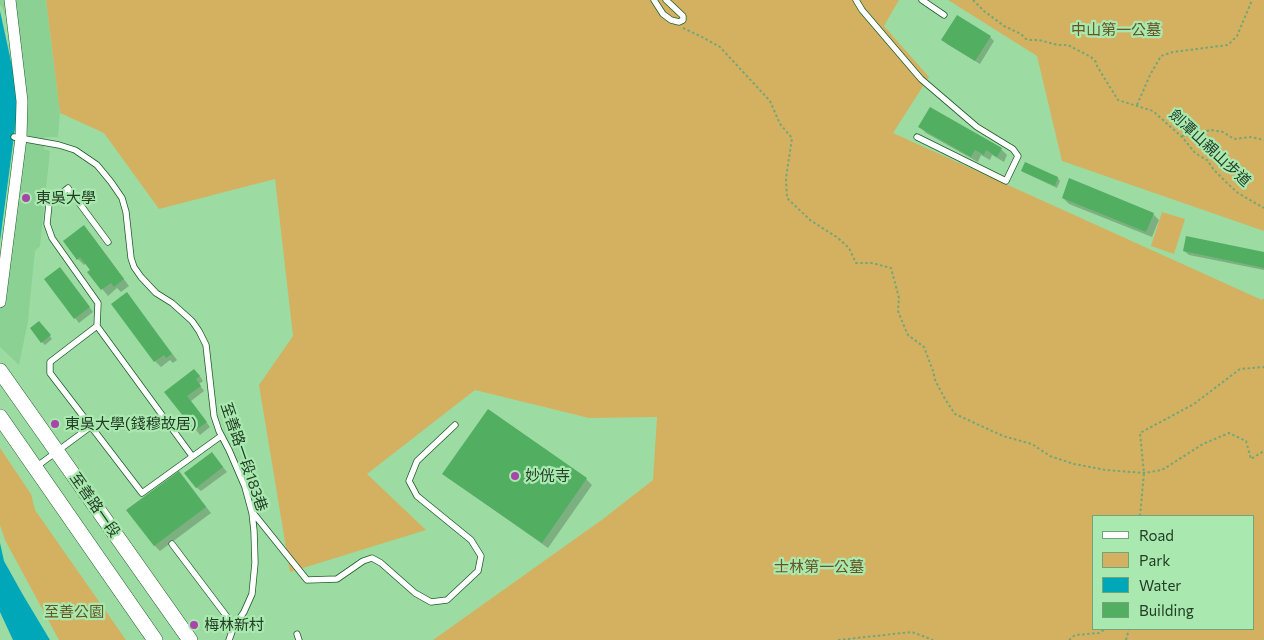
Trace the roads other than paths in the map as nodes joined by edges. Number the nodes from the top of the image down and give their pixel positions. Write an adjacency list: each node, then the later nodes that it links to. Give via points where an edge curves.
1 (10, 0): 8 (street, via 22,101)
2 (654, 0): 3 (lane, via 672,20 683,20 683,16)
3 (666, 0)
4 (856, 0): 7 (lane, via 920,79 977,127 1013,149 1018,156 1006,181)
5 (922, 0): 6 (lane)
6 (944, 15)
7 (917, 137)
8 (17, 138): 10 (street); 16 (lane, 至善路一段183巷, via 75,150 97,165 112,182 126,212 134,267 156,292 200,331 206,345 214,416)
9 (108, 242): 11 (lane, via 68,188 49,204 47,224 52,238 98,303)
10 (0, 302)
11 (97, 326): 15 (lane, via 50,362 50,373); 18 (lane)
12 (0, 371): 17 (main road, 至善路一段)
13 (0, 417): 19 (main road, 至善路一段)
14 (455, 425): 20 (lane, via 417,461 409,480 417,496 472,540 481,556 478,571 447,600 431,602 372,558 337,579 307,580)
15 (90, 427): 17 (lane); 18 (lane, via 142,493)
16 (221, 436): 18 (lane); 20 (lane, 至善路一段183巷, via 245,487)
17 (57, 451): 19 (lane); 24 (main road, 至善路一段)
18 (192, 456)
19 (35, 468): 23 (main road, 至善路一段)
20 (252, 513): 22 (lane, 至善路一段183巷, via 255,563 252,594)
21 (172, 544): 22 (lane)
22 (234, 626): 25 (lane, 至善路一段183巷)
23 (155, 640)
24 (190, 640)
25 (229, 640)

